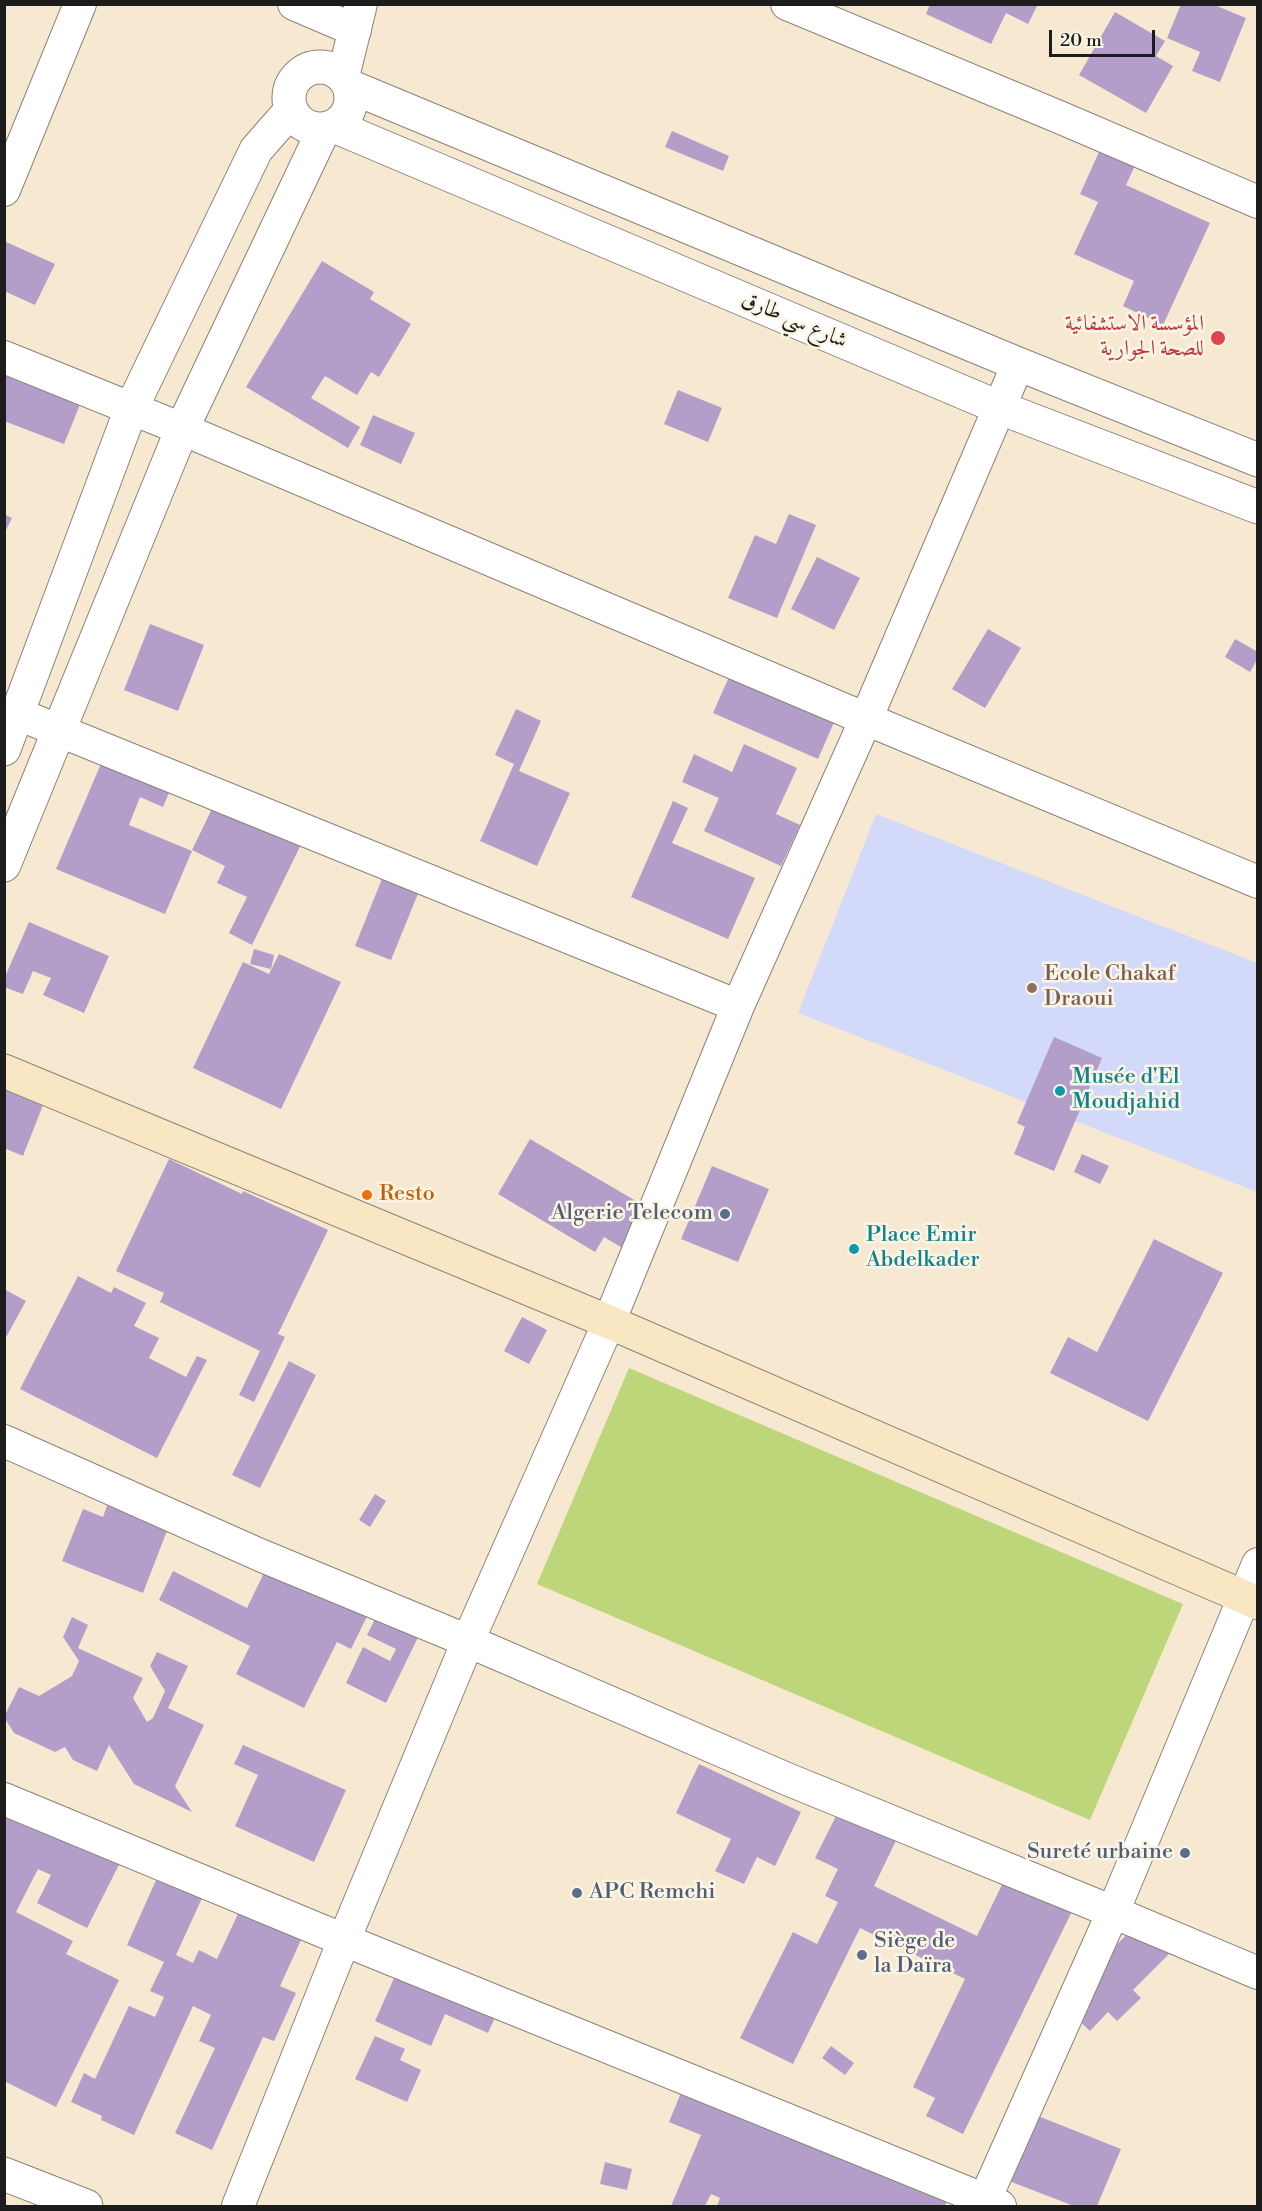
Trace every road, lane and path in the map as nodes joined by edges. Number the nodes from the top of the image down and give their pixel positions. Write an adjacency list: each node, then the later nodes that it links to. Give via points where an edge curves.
1 (80, 4): 8 (street)
2 (294, 4): 4 (street)
3 (787, 4): 9 (street)
4 (358, 17): 5 (street)
5 (346, 81): 6 (street, via 322,67 301,74 289,96); 7 (street, via 351,95 348,113); 11 (street, شارع سي طارق)
6 (291, 110): 7 (street, via 305,125); 13 (street, via 256,150)
7 (329, 128): 12 (street, شارع سي طارق); 14 (street)
8 (4, 190)
9 (1257, 202)
10 (4, 357): 13 (street)
11 (1018, 364): 12 (street); 15 (street, شارع سي طارق)
12 (998, 407): 16 (street, شارع سي طارق); 18 (street)
13 (131, 408): 14 (street); 17 (street)
14 (182, 429): 18 (street); 19 (street)
15 (1257, 460)
16 (1257, 507)
17 (18, 714): 19 (street); 20 (street)
18 (866, 719): 22 (street); 23 (street)
19 (59, 731): 21 (street); 23 (street)
20 (4, 748)
21 (4, 865)
22 (1257, 882)
23 (738, 1006): 25 (street)
24 (4, 1071): 25 (main road)
25 (609, 1322): 28 (main road); 29 (street)
26 (4, 1441): 29 (street, via 260,1555)
27 (1257, 1564): 28 (street)
28 (1251, 1600): 31 (street)
29 (468, 1641): 31 (street, via 787,1779); 32 (street)
30 (4, 1798): 32 (street)
31 (1113, 1912): 33 (street); 35 (street)
32 (344, 1940): 35 (street); 37 (street)
33 (1257, 1973)
34 (4, 2174): 36 (street)
35 (989, 2204)
36 (86, 2206)
37 (238, 2206)

